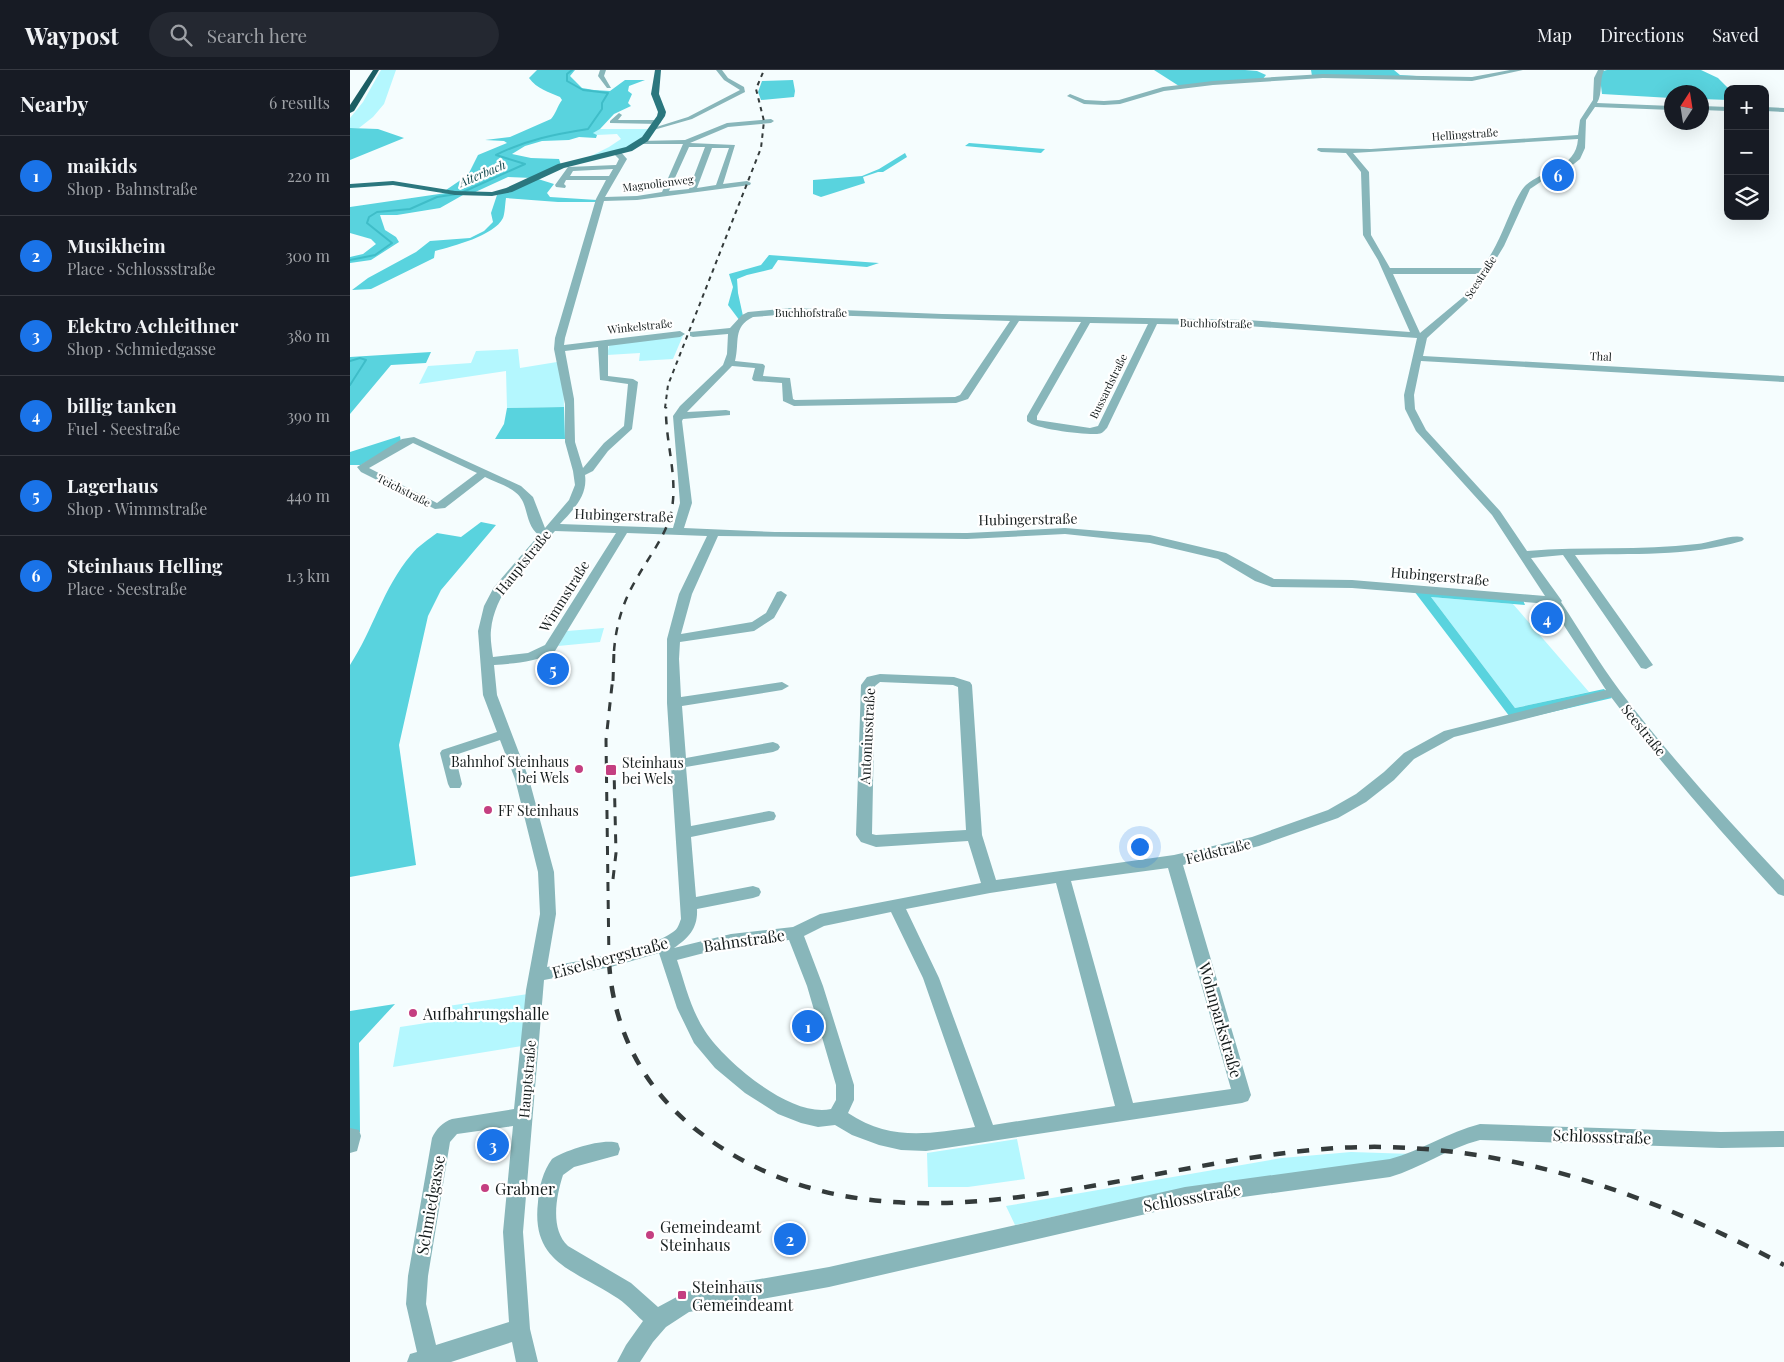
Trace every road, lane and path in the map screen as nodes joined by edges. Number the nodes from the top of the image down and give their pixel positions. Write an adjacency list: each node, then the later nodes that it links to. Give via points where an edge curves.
1 (369, 70): 10 (highway)
2 (376, 70): 17 (highway)
3 (603, 70): 8 (street, via 601,76)
4 (658, 70): 20 (main road, via 655,94 662,114)
5 (719, 70): 22 (street, via 743,91 690,118)
6 (1520, 70): 9 (street, via 1472,79 1323,76 1212,83 1163,89 1120,102 1104,103 1084,102)
7 (1601, 70): 11 (street, Seestraße, via 1597,78 1597,96)
8 (609, 87)
9 (1070, 96)
10 (350, 101)
11 (1592, 105): 12 (street); 24 (street, Seestraße, via 1583,120)
12 (1664, 108)
13 (1709, 108): 14 (street)
14 (1724, 109)
15 (1769, 110): 16 (street)
16 (1784, 110)
17 (350, 111)
18 (618, 115): 20 (street, via 612,122)
19 (771, 121): 21 (street)
20 (658, 122): 22 (main road)
21 (739, 122): 23 (street); 26 (street, via 690,142)
22 (652, 130): 25 (main road)
23 (739, 132)
24 (1582, 137): 31 (street, Hellingstraße); 41 (street, Seestraße, via 1577,157 1527,188)
25 (641, 142): 26 (street); 30 (main road)
26 (661, 142): 27 (street)
27 (686, 145): 28 (street); 38 (street, via 664,191)
28 (710, 145): 36 (street, via 733,146); 37 (street)
29 (1321, 150): 31 (street, Hellingstraße)
30 (617, 152): 32 (street, via 623,158); 35 (main road, via 556,168 504,192 486,195 402,184)
31 (1349, 152): 40 (street, via 1365,172 1367,235)
32 (618, 166): 33 (street); 33 (street, via 573,168 563,182)
33 (611, 178): 39 (street)
34 (747, 183): 36 (street, Magnolienweg)
35 (350, 186)
36 (718, 186): 37 (street, Magnolienweg)
37 (692, 190): 38 (street, Magnolienweg)
38 (666, 194): 39 (street, Magnolienweg)
39 (600, 200): 50 (street, via 563,322)
40 (1388, 271): 41 (street); 48 (street)
41 (1485, 271): 48 (street, Seestraße, via 1463,302)
42 (1016, 319): 43 (street, Buchhofstraße); 45 (street, Buchhofstraße, via 774,312 748,315); 52 (street, via 970,389 964,397 956,400 790,402 787,380 757,379 760,366)
43 (1087, 320): 44 (street, Buchhofstraße); 44 (street, Bussardstraße, via 1032,421 1090,430 1102,428)
44 (1153, 322): 48 (street, Buchhofstraße, via 1247,323)
45 (734, 331): 47 (street); 52 (street)
46 (680, 334): 49 (street, Winkelstraße)
47 (693, 334)
48 (1419, 336): 51 (street, Seestraße)
49 (603, 343): 50 (street, Winkelstraße); 56 (street, Winkelstraße, via 603,378 633,382 629,426 606,447 589,470)
50 (559, 349): 56 (street, via 569,399 570,444)
51 (1416, 358): 53 (street, Thal); 64 (street, Seestraße, via 1409,395 1414,419 1435,448 1496,513)
52 (730, 363): 55 (street)
53 (1784, 379)
54 (726, 412): 55 (street)
55 (678, 416): 60 (street, via 676,426 686,503)
56 (581, 473): 58 (street, Hauptstraße, via 579,493)
57 (484, 474): 57 (street, Teichstraße, via 442,506 435,506 362,467 406,441 414,440); 58 (street, Teichstraße, via 517,488 527,497 538,529)
58 (549, 530): 59 (street, Hubingerstraße); 68 (street, Hauptstraße, via 500,587 490,606 484,631)
59 (623, 530): 60 (street, Hubingerstraße); 68 (street, Wimmstraße, via 550,648 535,656)
60 (677, 532): 61 (street, Hubingerstraße)
61 (714, 533): 66 (street, Hubingerstraße, via 967,536 1065,531 1150,539 1222,556 1272,583 1352,584); 67 (street, Eiselsbergstraße, via 683,599)
62 (1738, 539): 63 (street, via 1694,548)
63 (1567, 552): 64 (street); 69 (street)
64 (1523, 555): 66 (street, Seestraße)
65 (780, 595): 67 (street, via 772,616 760,624)
66 (1556, 602): 71 (street, Seestraße)
67 (673, 638): 72 (street, Eiselsbergstraße)
68 (487, 662): 73 (street, Hauptstraße, via 490,695)
69 (1646, 666)
70 (782, 686): 72 (street)
71 (1614, 692): 80 (street, Feldstraße, via 1449,734 1410,756 1361,798 1333,814 1254,842); 83 (street, Seestraße, via 1730,832)
72 (674, 704): 75 (street, Eiselsbergstraße)
73 (505, 734): 76 (street, via 448,753); 89 (street, Hauptstraße, via 522,780 546,872 548,914)
74 (773, 747): 75 (street)
75 (678, 764): 78 (street, Eiselsbergstraße)
76 (455, 784)
77 (769, 816): 78 (street)
78 (683, 833): 85 (street, Eiselsbergstraße)
79 (974, 835): 79 (street, Antoniusstraße, via 965,685 954,681 872,680 868,685 864,835 876,841); 82 (street, Antoniusstraße)
80 (1174, 861): 81 (street, Feldstraße); 90 (street, Wohnparkstraße, via 1242,1095)
81 (1062, 876): 82 (street, Feldstraße); 90 (street)
82 (990, 886): 86 (street, Feldstraße)
83 (1784, 890)
84 (753, 892): 85 (street)
85 (689, 904): 88 (street, Eiselsbergstraße, via 685,930)
86 (896, 905): 87 (street, Feldstraße, via 820,920); 93 (street, via 931,978)
87 (795, 933): 88 (street, Bahnstraße); 92 (street, Bahnstraße, via 845,1085 845,1100)
88 (667, 950): 89 (street, Eiselsbergstraße); 92 (street, via 688,1015 699,1037 720,1062 763,1096 789,1110 815,1119)
89 (536, 975): 91 (street, Hauptstraße)
90 (1126, 1112): 93 (street, Wohnparkstraße)
91 (524, 1116): 97 (street, Hauptstraße, via 513,1232); 98 (street, Schmiedgasse, via 452,1127 441,1138 418,1276 416,1304)
92 (837, 1116): 93 (street, Wohnparkstraße, via 875,1137 909,1142 940,1142)
93 (987, 1134)
94 (1784, 1139): 96 (street, Schlossstraße, via 1480,1132 1441,1145 1398,1166 1185,1196 829,1277 686,1302)
95 (611, 1149): 96 (street, via 557,1166 548,1197 546,1225 561,1253 624,1290)
96 (657, 1320): 100 (street, Schlossstraße)
97 (520, 1329): 98 (street); 99 (street, Hauptstraße)
98 (423, 1360)
99 (527, 1362)
100 (628, 1362)

